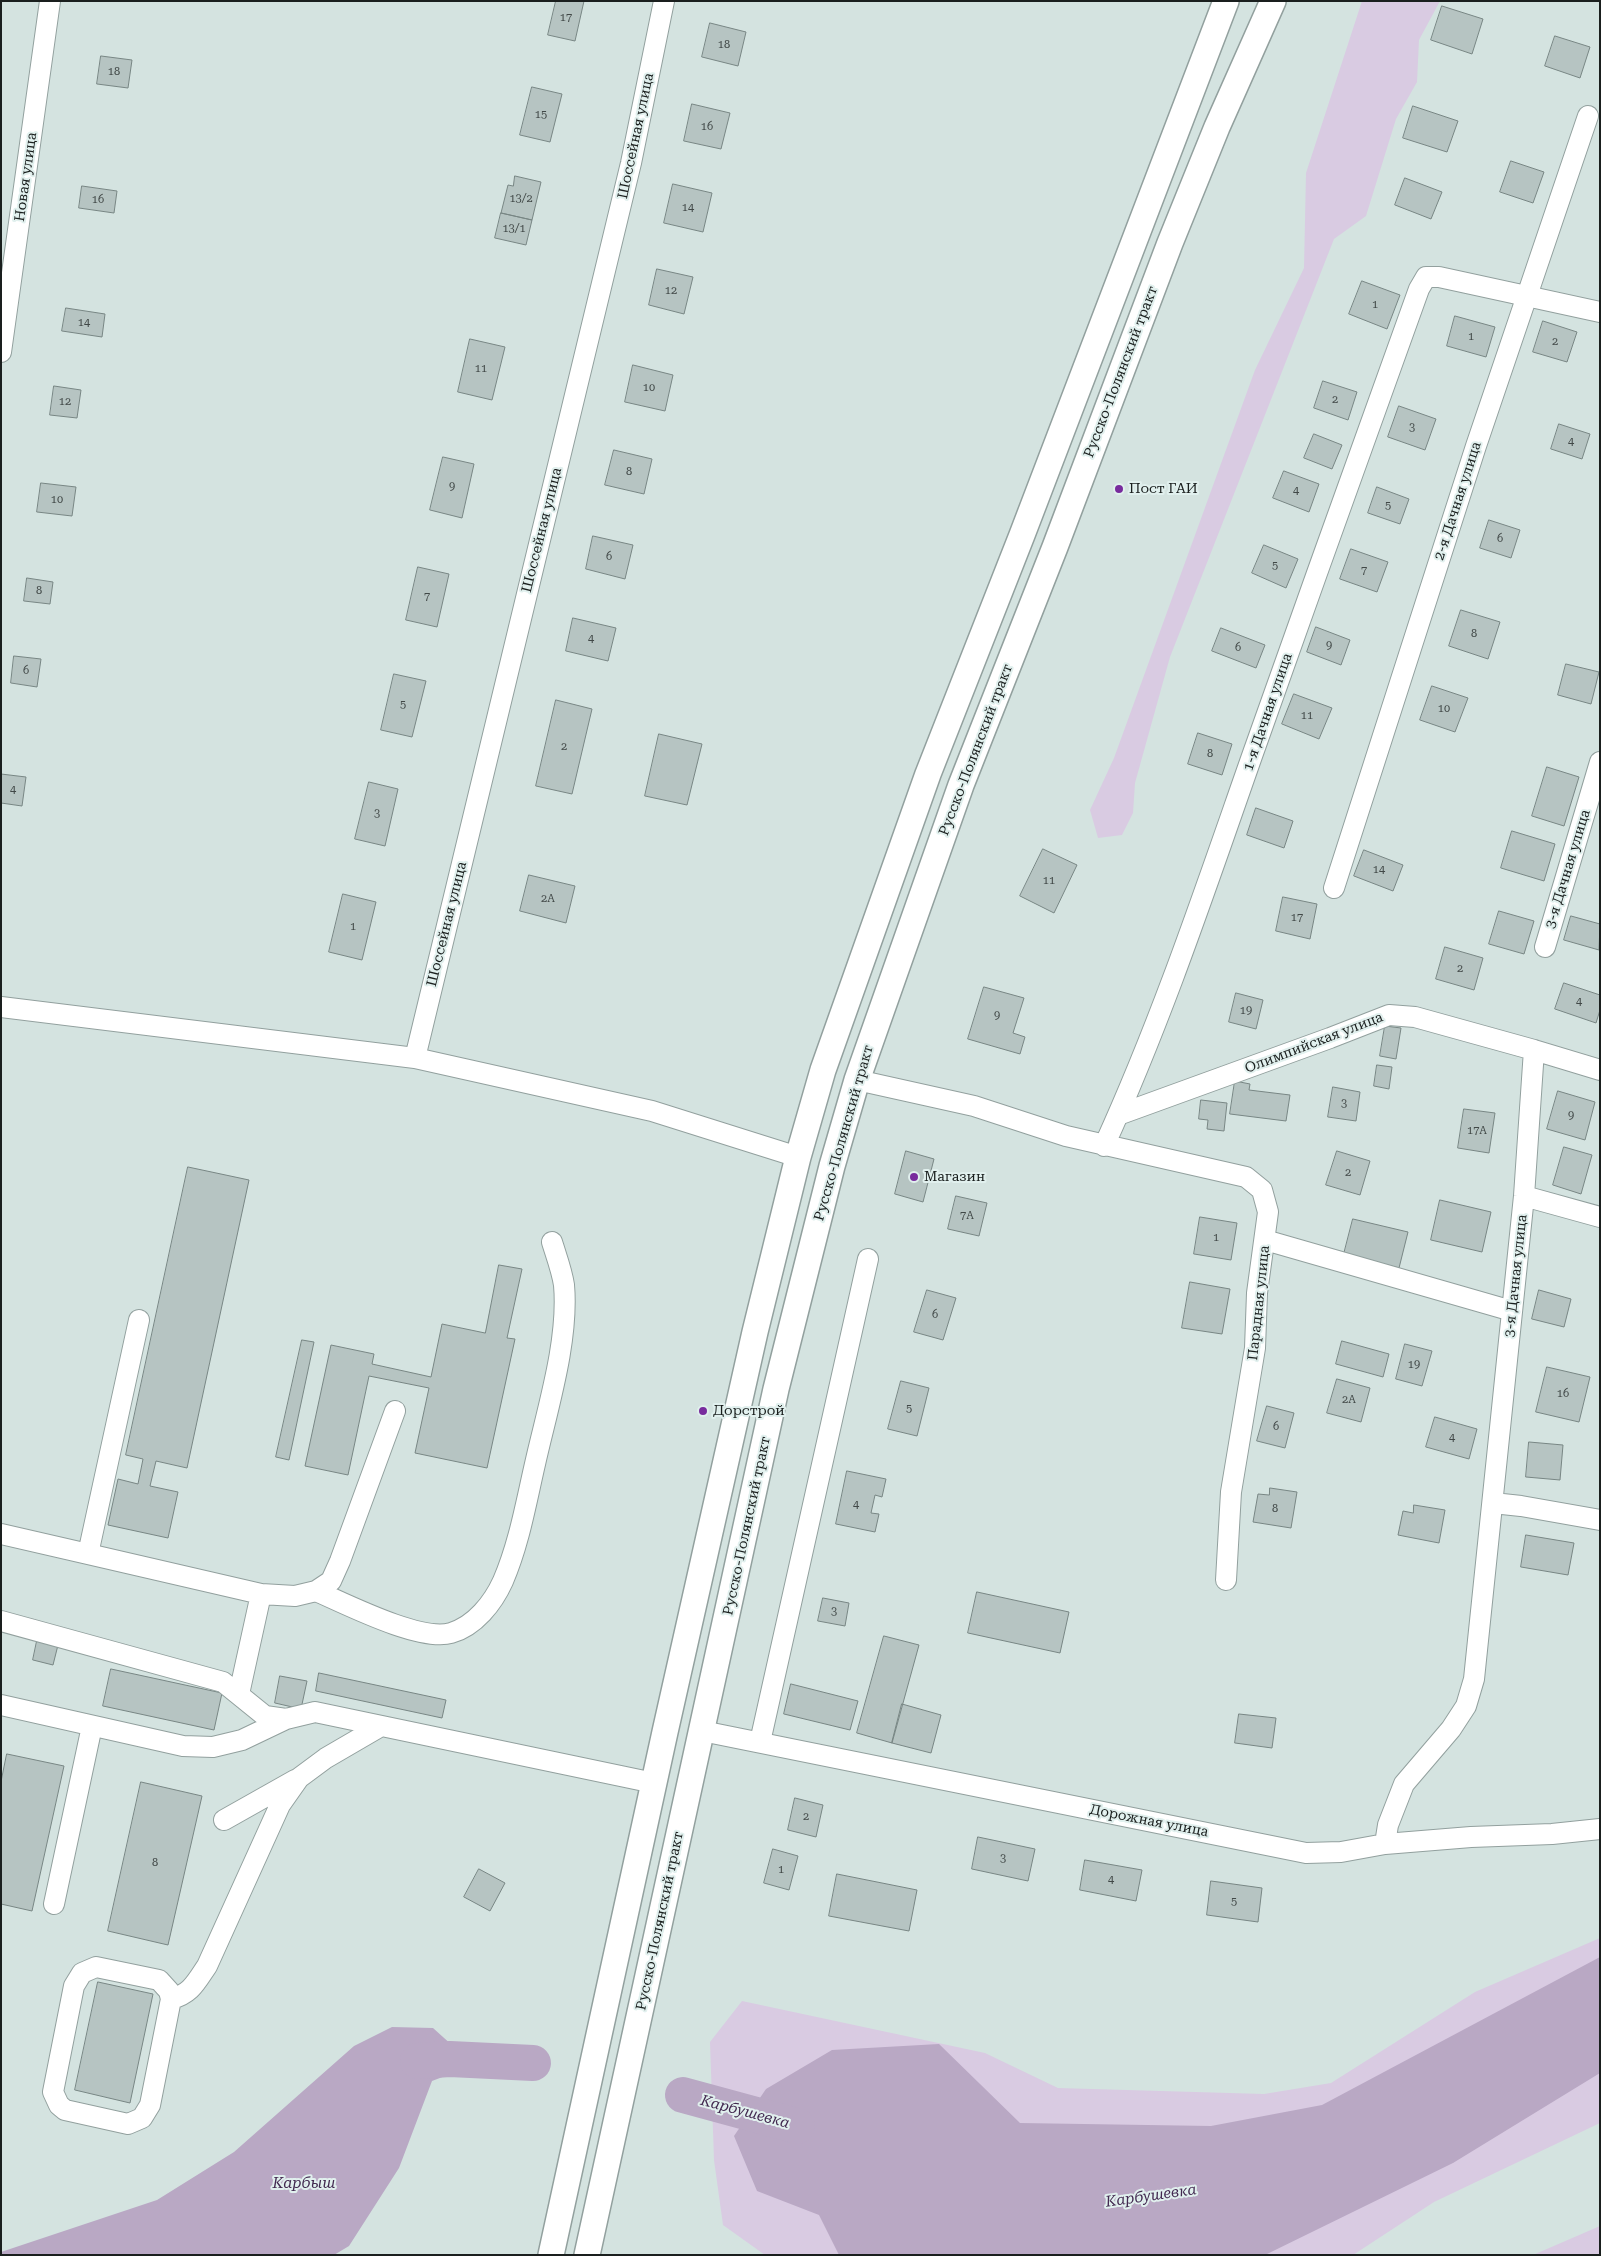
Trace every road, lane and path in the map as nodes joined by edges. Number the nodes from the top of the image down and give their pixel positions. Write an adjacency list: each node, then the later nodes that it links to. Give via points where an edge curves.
1 (50, 1): 12 (street, Новая улица)
2 (664, 1): 18 (street, Шоссейная улица, via 631,164)
3 (1216, 1): 7 (main road)
4 (1226, 1): 7 (main road)
5 (1273, 1): 9 (main road, Русско-Полянский тракт)
6 (1289, 1): 9 (main road)
7 (1206, 53): 23 (main road, via 928,774 823,1070)
8 (1588, 116): 10 (street, 2-я Дачная улица)
9 (1217, 127): 20 (main road, Русско-Полянский тракт, via 961,785)
10 (1528, 296): 11 (street); 14 (street, 2-я Дачная улица, via 1476,446); 21 (street, 1-я Дачная улица, via 1439,277 1426,277 1419,289 1178,966)
11 (1600, 312)
12 (1, 352)
13 (1600, 762): 15 (street, 3-я Дачная улица)
14 (1334, 888)
15 (1545, 947)
16 (1, 1007): 18 (street)
17 (1534, 1050): 19 (street, Олимпийская улица); 21 (street, Олимпийская улица, via 1414,1017 1389,1015); 24 (street, 3-я Дачная улица)
18 (415, 1058): 23 (street, via 652,1111)
19 (1600, 1070)
20 (857, 1080): 22 (street, Парадная улица, via 974,1106); 45 (main road, Русско-Полянский тракт, via 776,1389)
21 (1118, 1115): 22 (street, 1-я Дачная улица)
22 (1104, 1146): 26 (street, Парадная улица, via 1246,1177 1262,1190 1268,1212)
23 (798, 1157): 48 (main road, via 755,1332)
24 (1524, 1196): 25 (street); 29 (street, 3-я Дачная улица)
25 (1600, 1217)
26 (1265, 1240): 29 (street); 36 (street, Парадная улица, via 1257,1293 1255,1348 1231,1492)
27 (552, 1242): 37 (street, via 564,1284 563,1323 553,1385 521,1522 503,1580 491,1602 469,1626 449,1634 424,1633)
28 (868, 1259): 46 (street)
29 (1512, 1311): 32 (street, 3-я Дачная улица)
30 (140, 1320): 35 (street)
31 (395, 1411): 37 (street, via 340,1561 331,1581)
32 (1493, 1502): 33 (street); 51 (street, 3-я Дачная улица, via 1474,1679 1466,1706 1451,1729 1404,1784 1388,1825)
33 (1600, 1520)
34 (1, 1534): 35 (street)
35 (88, 1554): 38 (street)
36 (1226, 1580)
37 (316, 1591): 38 (street, via 295,1596)
38 (260, 1594): 40 (street)
39 (1, 1621): 40 (street, via 223,1682)
40 (239, 1694): 42 (street, via 265,1716)
41 (1, 1705): 43 (street)
42 (286, 1719): 43 (street, via 242,1740 213,1747 183,1746); 44 (street, via 315,1712)
43 (92, 1726): 52 (street)
44 (381, 1726): 47 (street); 48 (street)
45 (702, 1731): 46 (street, Дорожная улица); 55 (main road, Русско-Полянский тракт)
46 (760, 1742): 51 (street, Дорожная улица, via 1306,1853 1341,1852)
47 (299, 1778): 49 (street); 53 (street, via 280,1805 207,1966 190,1990)
48 (654, 1783): 54 (main road)
49 (224, 1820)
50 (1600, 1829): 51 (street, Дорожная улица)
51 (1385, 1844)
52 (54, 1904)
53 (171, 1999): 53 (street, via 150,2104 142,2118 128,2124 121,2123 72,2113 59,2105 53,2084 74,1986 82,1973 103,1967 152,1978 165,1985)
54 (551, 2255)
55 (587, 2255)

